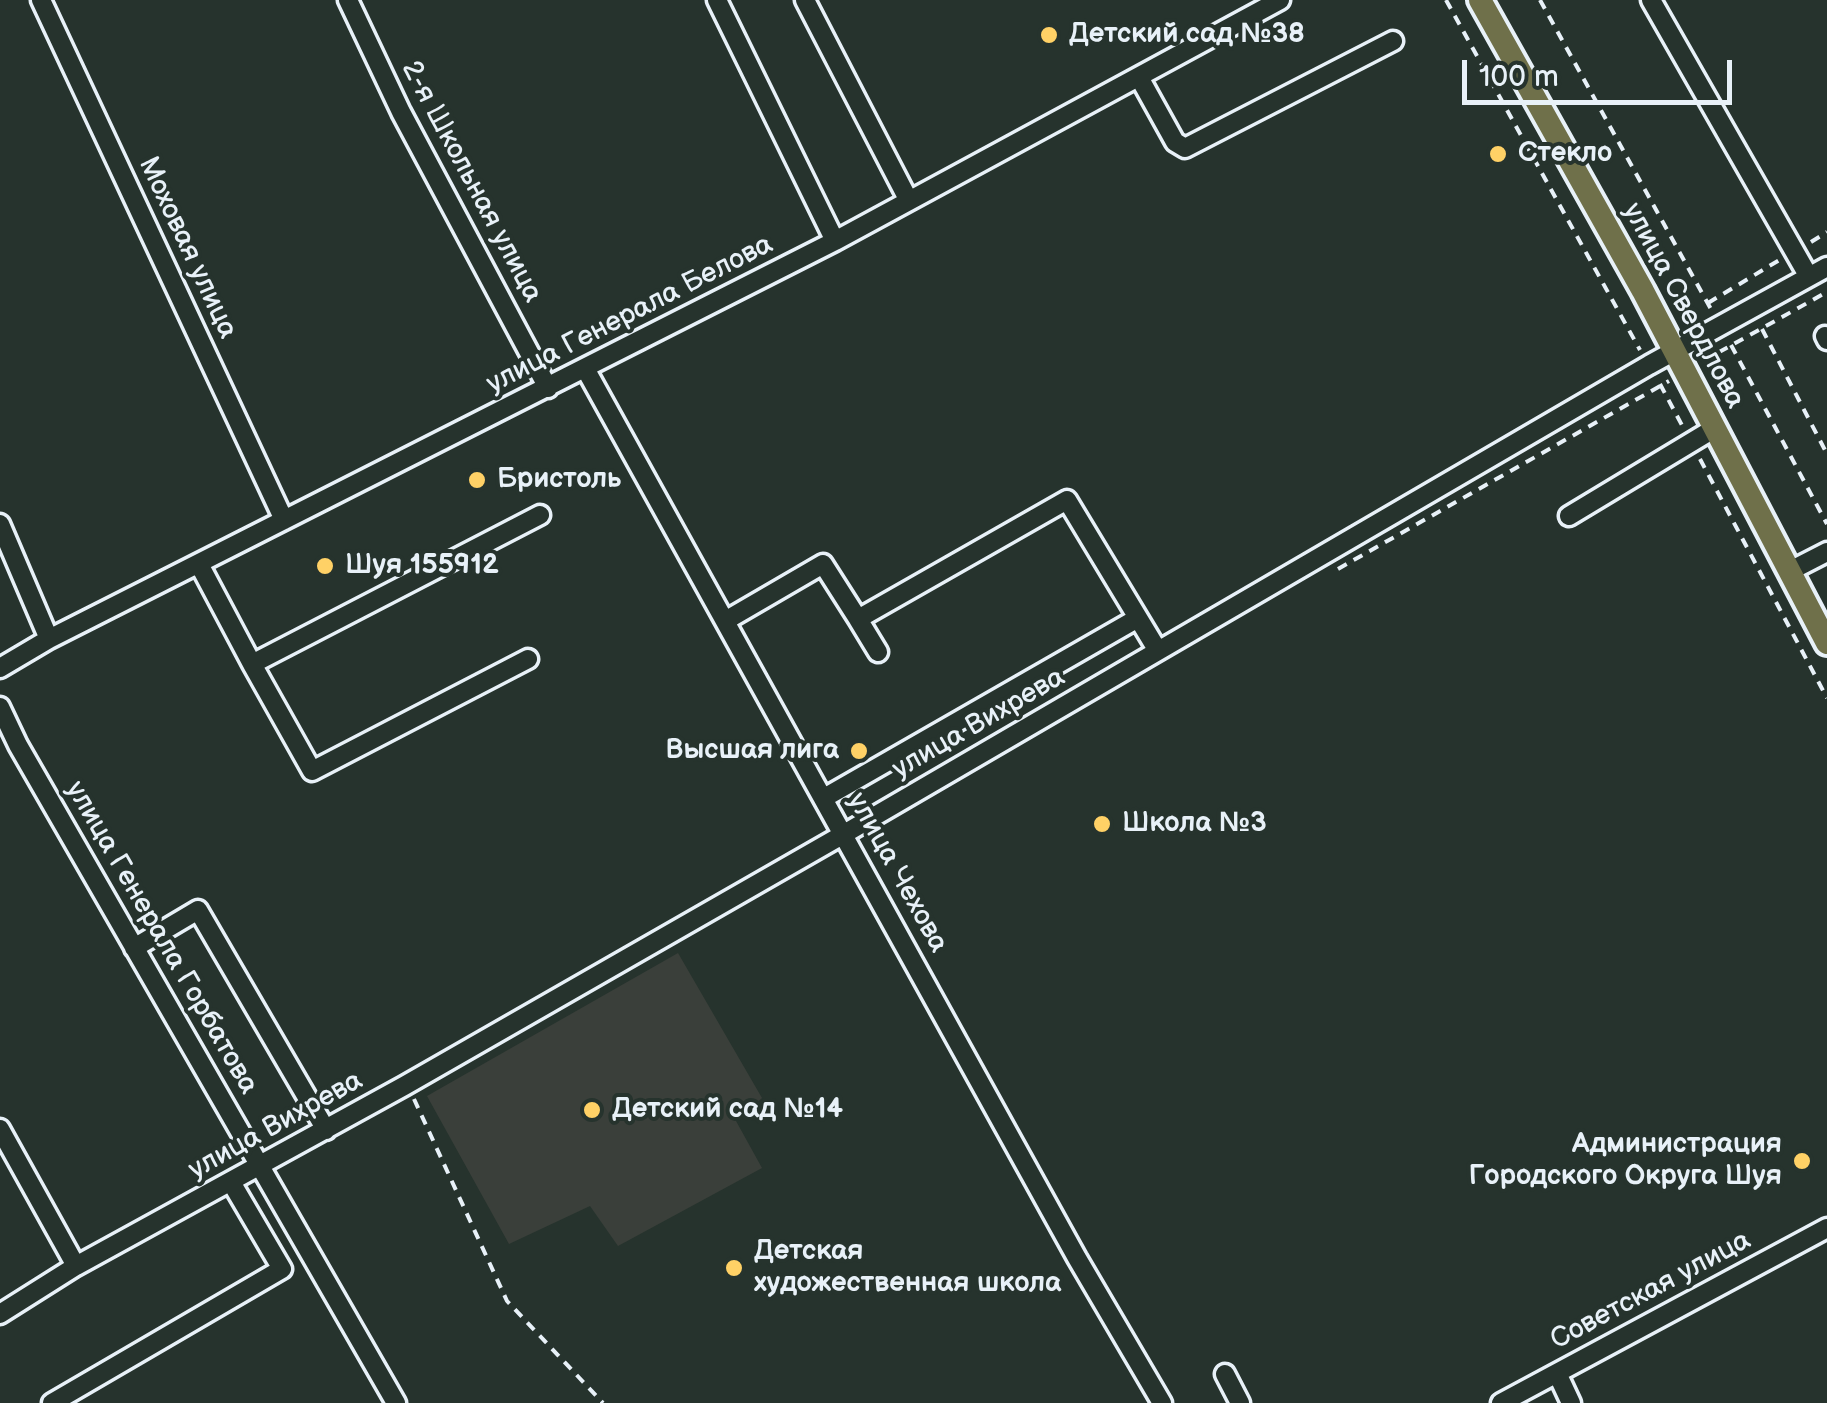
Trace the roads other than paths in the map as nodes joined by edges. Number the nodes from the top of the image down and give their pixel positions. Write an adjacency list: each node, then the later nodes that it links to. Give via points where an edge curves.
1 (41, 0): 20 (street, Моховая улица)
2 (348, 0): 16 (street, 2-я Школьная улица)
3 (717, 0): 11 (street)
4 (805, 0): 10 (street)
5 (1280, 0): 9 (street, улица Генерала Белова)
6 (1480, 0): 14 (main road, улица Свердлова)
7 (1651, 0): 13 (street)
8 (1393, 41): 9 (street, via 1185,148 1175,142)
9 (1139, 76): 10 (street, улица Генерала Белова)
10 (909, 201): 11 (street, улица Генерала Белова)
11 (835, 241): 15 (street, улица Генерала Белова)
12 (1827, 267): 13 (street, улица Вихрева)
13 (1809, 277): 14 (street, улица Вихрева)
14 (1675, 351): 17 (main road, улица Свердлова); 30 (street, улица Вихрева)
15 (586, 370): 16 (street, улица Генерала Белова); 27 (street, улица Чехова)
16 (548, 388): 20 (street, улица Генерала Белова)
17 (1716, 428): 19 (street); 24 (main road, улица Свердлова)
18 (540, 515): 33 (street)
19 (1568, 516)
20 (284, 520): 23 (street, улица Генерала Белова)
21 (0, 524): 28 (street)
22 (1827, 552): 24 (street)
23 (199, 564): 28 (street, улица Генерала Белова); 33 (street)
24 (1790, 572): 29 (main road, улица Свердлова)
25 (1138, 618): 26 (street, via 1067,500); 30 (street); 36 (street)
26 (858, 619): 27 (street, via 822,564); 31 (street)
27 (725, 621): 36 (street, улица Чехова)
28 (50, 639): 34 (street, улица Генерала Белова)
29 (1827, 643)
30 (1158, 651): 37 (street, улица Вихрева)
31 (878, 652)
32 (528, 660): 33 (street, via 312,771)
33 (252, 664)
34 (0, 668)
35 (0, 707): 38 (street, улица Генерала Горбатова)
36 (824, 798): 37 (street, улица Чехова)
37 (844, 834): 40 (street, улица Вихрева); 50 (street, улица Чехова)
38 (134, 948): 40 (street, via 198,910); 41 (street, улица Генерала Горбатова)
39 (0, 1129): 44 (street)
40 (326, 1130): 41 (street, улица Вихрева)
41 (261, 1167): 42 (street, улица Вихрева); 49 (street, улица Генерала Горбатова)
42 (231, 1182): 44 (street, улица Вихрева); 48 (street, via 282,1269)
43 (1827, 1228): 46 (street, Советская улица)
44 (76, 1266): 45 (street, улица Вихрева)
45 (0, 1314)
46 (1557, 1373): 52 (street, Советская улица); 53 (street)
47 (1225, 1374): 51 (street)
48 (52, 1403)
49 (396, 1403)
50 (1162, 1403)
51 (1240, 1403)
52 (1500, 1403)
53 (1571, 1403)

